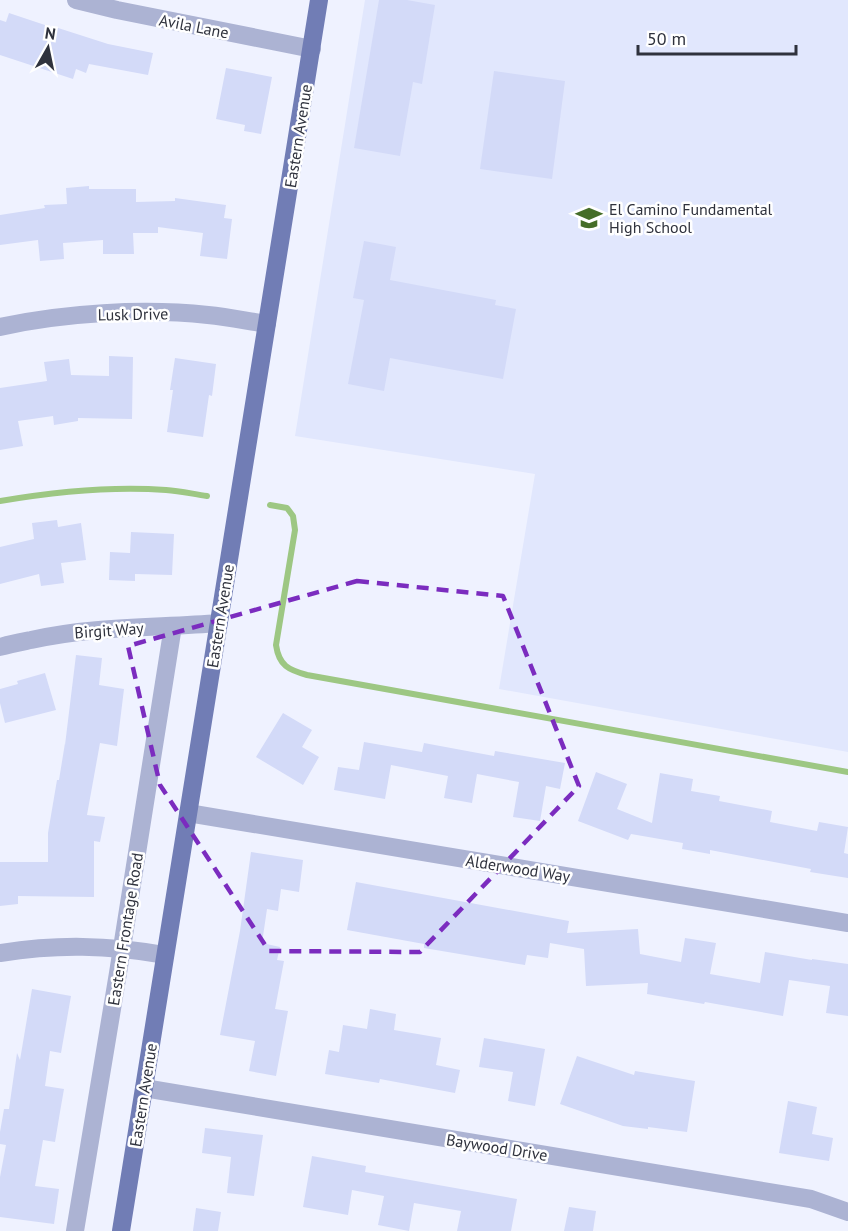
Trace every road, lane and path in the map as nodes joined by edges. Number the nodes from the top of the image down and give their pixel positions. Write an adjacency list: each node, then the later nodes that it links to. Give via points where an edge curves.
1 (76, 0): 3 (street, Avila Lane)
2 (320, 0): 3 (main road, Eastern Avenue)
3 (312, 49): 4 (main road, Eastern Avenue)
4 (267, 324): 5 (street, Lusk Drive, via 158,312 85,315); 6 (main road, Eastern Avenue)
5 (0, 327)
6 (219, 623): 7 (street, Birgit Way); 9 (main road, Eastern Avenue)
7 (173, 626): 8 (street, Birgit Way, via 59,633); 11 (street, Eastern Frontage Road)
8 (0, 647)
9 (188, 813): 10 (street, Alderwood Way); 13 (main road, Eastern Avenue)
10 (848, 923)
11 (122, 949): 12 (street, via 79,946); 13 (street); 16 (street, Eastern Frontage Road)
12 (0, 953)
13 (165, 955): 14 (main road, Eastern Avenue)
14 (144, 1088): 15 (street, Baywood Drive, via 811,1199); 17 (main road, Eastern Avenue)
15 (848, 1212)
16 (75, 1231)
17 (121, 1231)

